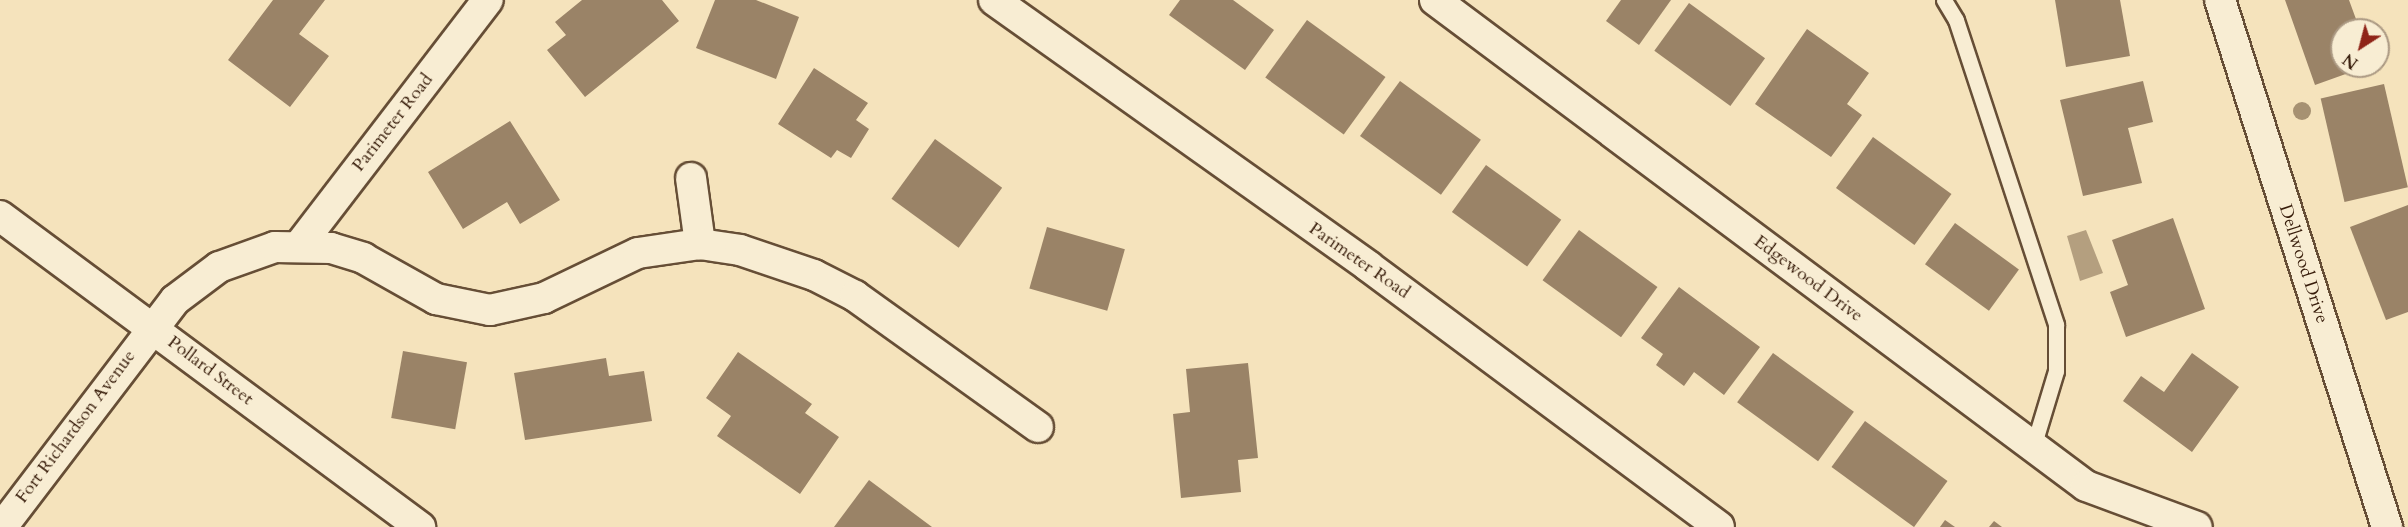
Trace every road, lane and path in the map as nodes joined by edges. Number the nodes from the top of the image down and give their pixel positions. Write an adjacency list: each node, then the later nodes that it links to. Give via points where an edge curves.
1 (488, 0): 9 (street, Parimeter Road)
2 (994, 0): 15 (street, Parimeter Road, via 1368,266)
3 (1435, 0): 12 (street, Edgewood Drive)
4 (1944, 0): 12 (lane, via 1956,20 2056,326 2056,371)
5 (2220, 0): 17 (street, Dellwood Drive)
6 (691, 178): 8 (street)
7 (0, 216): 10 (street, Pollard Street)
8 (700, 244): 9 (street, Fort Richardson Avenue, via 638,253 544,298 490,310 436,299 363,258 331,248); 11 (street, via 776,260 855,296)
9 (299, 246): 10 (street, Fort Richardson Avenue, via 265,250 219,267 175,300)
10 (151, 327): 13 (street, Fort Richardson Avenue); 14 (street, Pollard Street)
11 (1038, 427)
12 (2033, 447): 16 (street, Edgewood Drive, via 2086,486)
13 (2, 527)
14 (420, 527)
15 (1719, 527)
16 (2197, 527)
17 (2387, 527)

